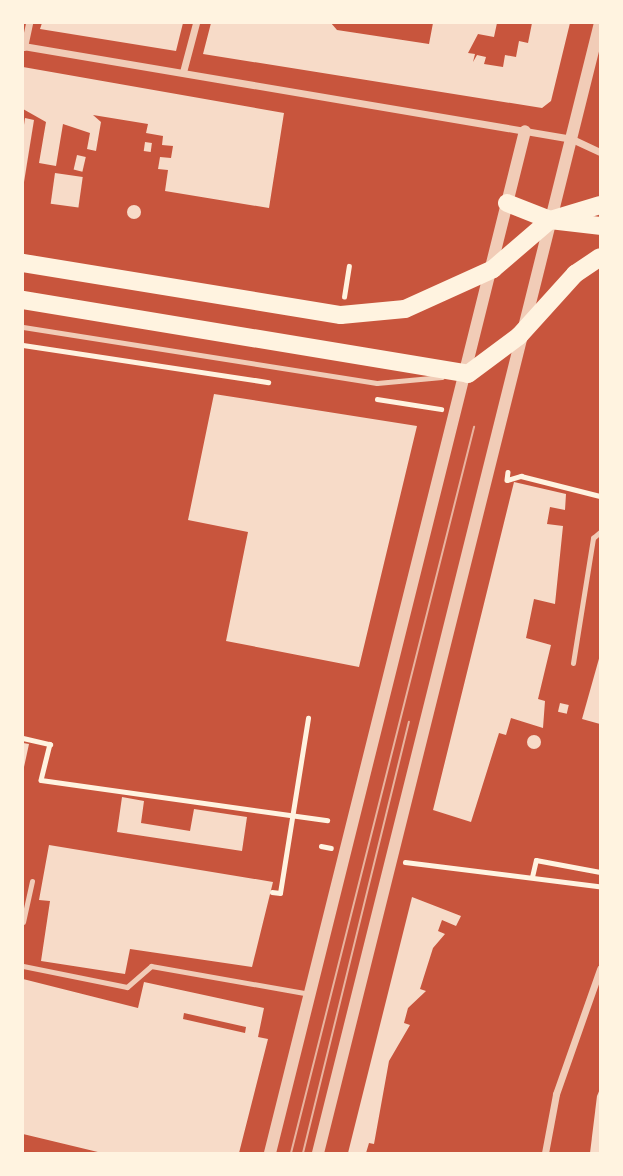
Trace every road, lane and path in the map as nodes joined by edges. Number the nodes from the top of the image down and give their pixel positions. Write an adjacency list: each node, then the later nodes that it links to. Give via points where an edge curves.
1 (29, 23): 4 (street)
2 (196, 23): 5 (street)
3 (600, 23): 7 (street)
4 (23, 46): 5 (street)
5 (183, 72): 6 (street)
6 (525, 131): 7 (street); 9 (street)
7 (572, 139): 8 (street); 11 (street)
8 (600, 152)
9 (507, 203): 11 (main road); 16 (street)
10 (600, 205): 11 (main road)
11 (550, 220): 12 (main road); 16 (main road); 20 (street)
12 (600, 226)
13 (600, 257): 20 (main road, via 575,274)
14 (23, 263): 18 (main road)
15 (349, 266): 18 (path)
16 (493, 269): 18 (main road, via 405,309); 22 (street)
17 (23, 300): 22 (main road)
18 (341, 315)
19 (23, 327): 22 (lane, via 377,383)
20 (519, 337): 22 (main road); 36 (street)
21 (23, 345): 23 (path)
22 (468, 374): 35 (street)
23 (274, 383)
24 (368, 398): 25 (path)
25 (445, 409)
26 (510, 467): 27 (path, via 507,480 521,477)
27 (600, 496)
28 (600, 532): 29 (lane, via 593,538)
29 (573, 663)
30 (308, 718): 32 (path)
31 (23, 738): 32 (path, via 50,744 41,780)
32 (290, 814): 33 (path); 41 (path, via 280,893)
33 (327, 820)
34 (321, 846): 35 (path)
35 (345, 850): 45 (street)
36 (390, 859): 38 (path); 47 (street)
37 (600, 872): 38 (path, via 536,860)
38 (532, 877): 40 (path)
39 (32, 881): 42 (lane)
40 (599, 886)
41 (272, 892)
42 (23, 922)
43 (23, 966): 45 (lane, via 127,987 151,966)
44 (600, 969): 48 (street, via 556,1094)
45 (310, 994): 46 (street)
46 (270, 1153)
47 (318, 1153)
48 (545, 1153)

